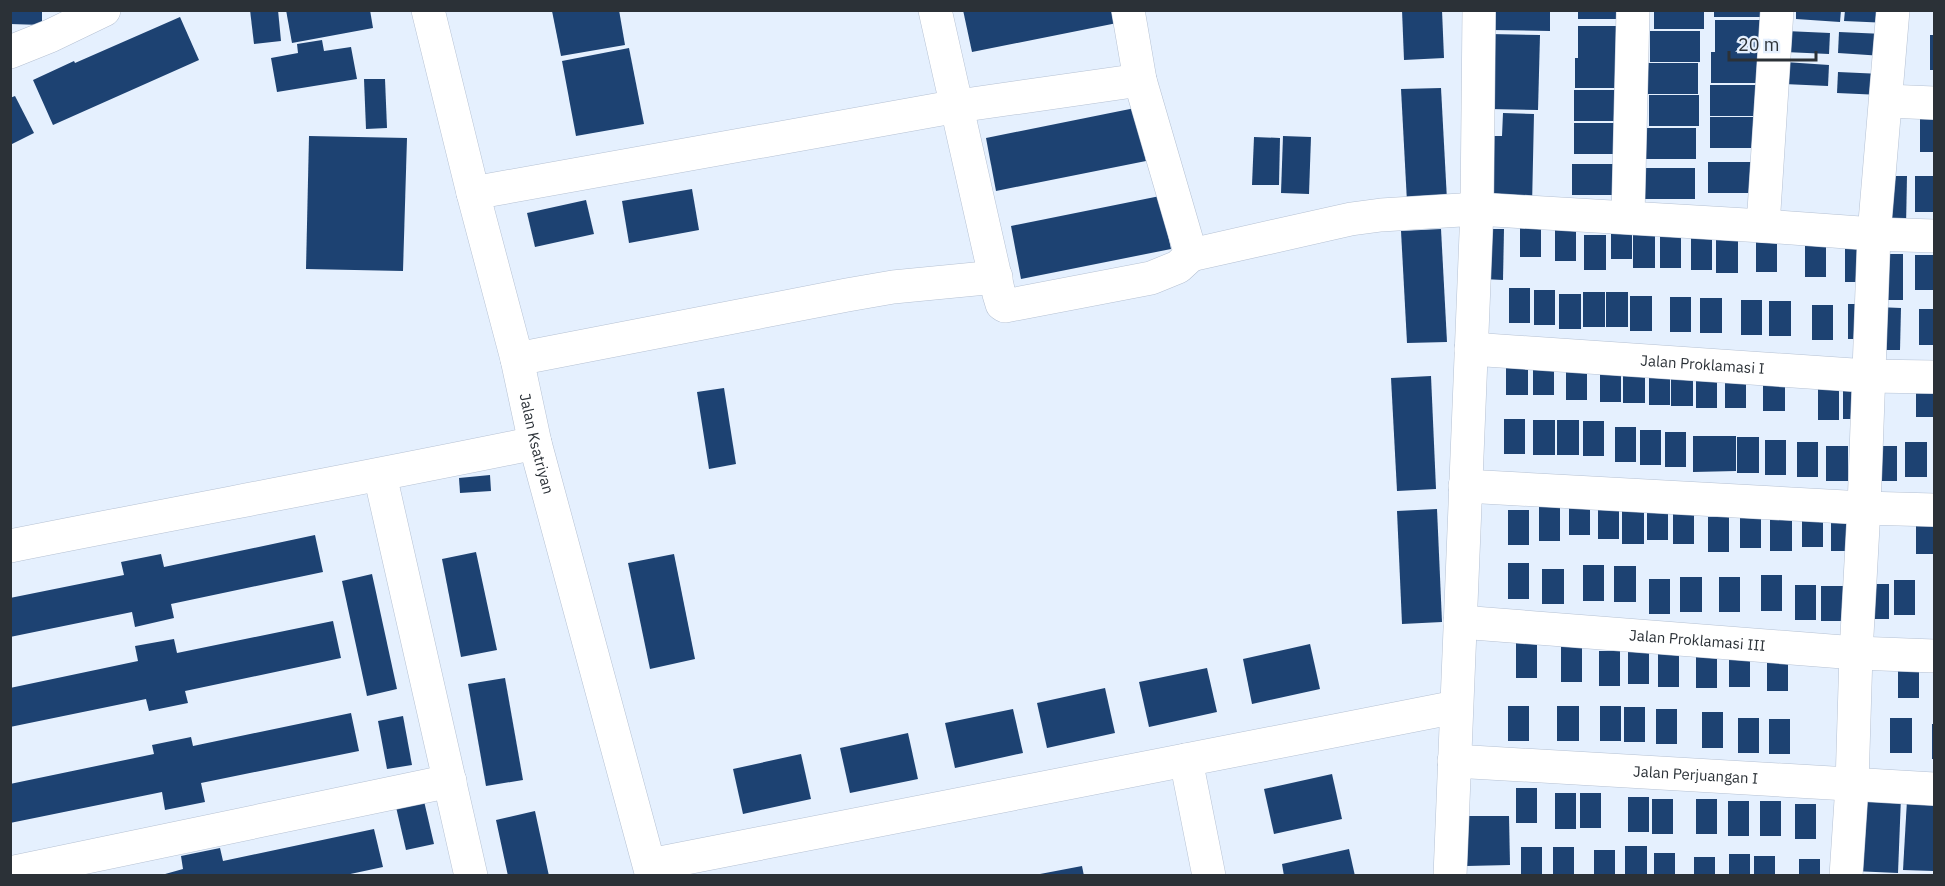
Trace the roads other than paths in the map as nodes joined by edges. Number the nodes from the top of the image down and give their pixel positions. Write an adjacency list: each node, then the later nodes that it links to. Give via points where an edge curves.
1 (104, 10): 9 (street)
2 (428, 10): 15 (street, Jalan Ksatriyan)
3 (935, 10): 14 (street)
4 (1128, 10): 11 (street)
5 (1479, 10): 16 (street)
6 (1632, 10): 17 (street)
7 (1777, 10): 18 (street)
8 (1893, 10): 12 (street)
9 (51, 23): 10 (street)
10 (10, 52)
11 (1140, 80): 14 (street); 21 (street)
12 (1886, 101): 13 (street); 19 (street)
13 (1935, 103)
14 (958, 106): 15 (street); 22 (street)
15 (473, 193): 24 (street, Jalan Ksatriyan)
16 (1477, 209): 17 (street); 21 (street, via 1340,221); 23 (street)
17 (1628, 217): 18 (street)
18 (1763, 226): 19 (street)
19 (1874, 234): 20 (street); 25 (street)
20 (1935, 236)
21 (1191, 255): 22 (street, via 1162,275 1010,306 1002,304)
22 (996, 277): 24 (street, via 893,287)
23 (1471, 349): 25 (street, Jalan Proklamasi I); 29 (street)
24 (517, 359): 27 (street, Jalan Ksatriyan)
25 (1868, 376): 26 (street, Jalan Proklamasi I); 30 (street)
26 (1935, 377)
27 (535, 443): 28 (street); 42 (street, Jalan Ksatriyan)
28 (380, 475): 32 (street); 39 (street)
29 (1466, 486): 30 (street); 33 (street)
30 (1864, 508): 31 (street); 34 (street)
31 (1935, 510)
32 (10, 546)
33 (1460, 622): 34 (street, Jalan Proklamasi III); 36 (street)
34 (1856, 653): 35 (street, Jalan Proklamasi III); 40 (street)
35 (1935, 656)
36 (1456, 707): 37 (street); 38 (street)
37 (1186, 760): 42 (street); 45 (street)
38 (1454, 761): 40 (street, Jalan Perjuangan I); 46 (street)
39 (450, 781): 43 (street); 44 (street)
40 (1852, 785): 41 (street, Jalan Perjuangan I); 47 (street)
41 (1935, 789)
42 (651, 870)
43 (10, 873)
44 (471, 876)
45 (1209, 876)
46 (1450, 876)
47 (1846, 876)

